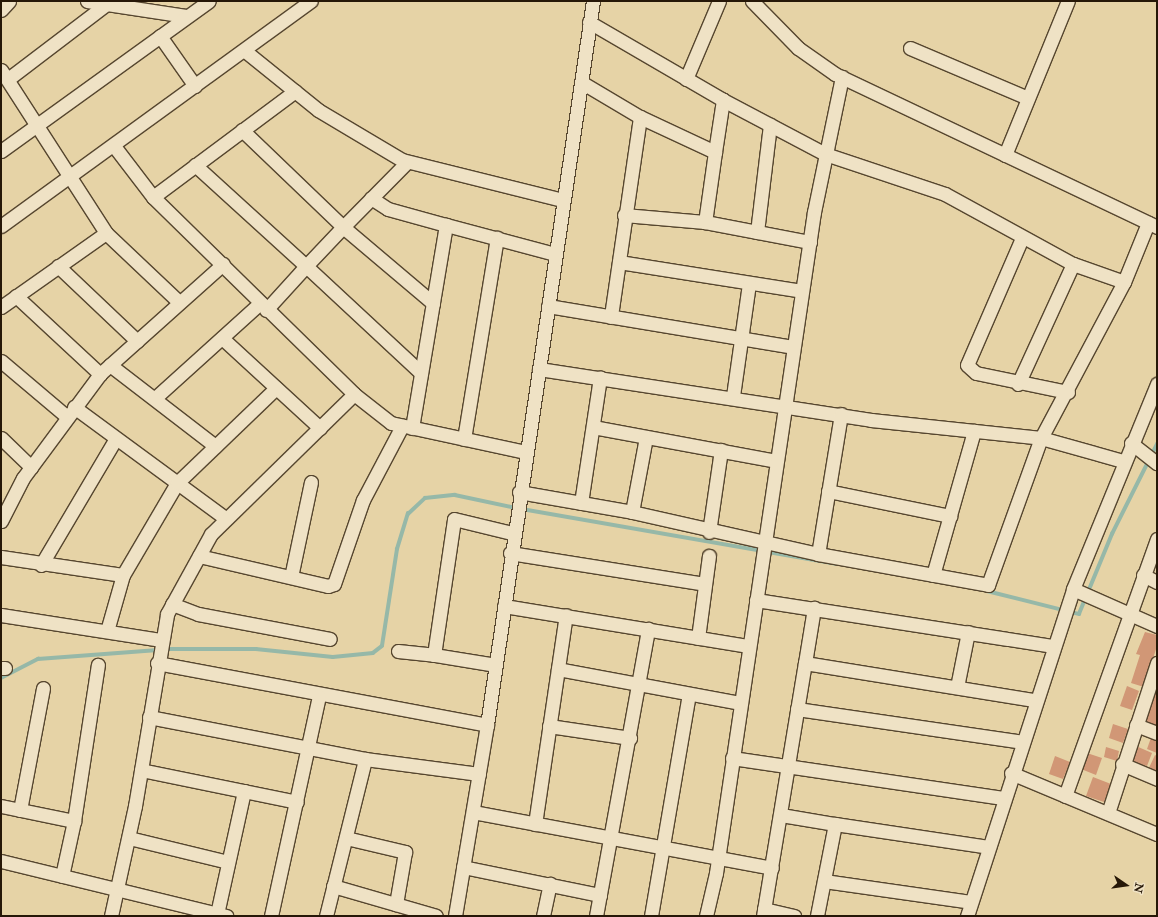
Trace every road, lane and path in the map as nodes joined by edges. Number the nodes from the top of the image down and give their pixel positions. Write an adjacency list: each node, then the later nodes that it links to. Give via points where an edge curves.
1 (8, 1): 10 (street)
2 (87, 1): 9 (street)
3 (209, 1): 11 (street)
4 (311, 1): 15 (street)
5 (593, 1): 12 (street)
6 (719, 1): 18 (street)
7 (752, 1): 17 (street, via 798,48)
8 (1068, 1): 22 (street)
9 (105, 5): 11 (street); 16 (street)
10 (1, 10)
11 (186, 16): 13 (street)
12 (590, 22): 18 (street); 19 (street)
13 (160, 36): 20 (street); 25 (street)
14 (910, 48): 22 (street)
15 (245, 51): 20 (street); 21 (street)
16 (4, 74): 25 (street)
17 (842, 77): 31 (street); 32 (street)
18 (686, 79): 23 (street)
19 (581, 82): 24 (street); 38 (street)
20 (195, 86): 28 (street)
21 (295, 91): 27 (street); 33 (street, via 318,110)
22 (1028, 98): 32 (street)
23 (723, 100): 26 (street); 30 (street)
24 (640, 117): 30 (street); 39 (street)
25 (37, 124): 29 (street); 35 (street)
26 (770, 125): 31 (street); 46 (street)
27 (242, 130): 34 (street); 44 (street)
28 (114, 146): 35 (street); 36 (street)
29 (1, 151)
30 (715, 152): 40 (street)
31 (825, 154): 48 (street, via 951,196); 49 (street)
32 (1005, 155): 42 (street)
33 (407, 162): 37 (street); 38 (street)
34 (195, 165): 36 (street); 55 (street)
35 (70, 174): 43 (street); 45 (street)
36 (153, 197): 52 (street)
37 (371, 198): 41 (street, via 388,209); 44 (street)
38 (563, 200): 50 (street)
39 (624, 215): 40 (street); 51 (street)
40 (705, 222): 46 (street)
41 (446, 225): 47 (street); 61 (street)
42 (1152, 225): 56 (street)
43 (1, 226)
44 (344, 227): 55 (street); 61 (street)
45 (106, 232): 54 (street); 60 (street)
46 (757, 232): 49 (street)
47 (497, 238): 50 (street); 94 (street)
48 (1022, 238): 53 (street); 76 (street, via 967,365 976,373)
49 (810, 242): 58 (street)
50 (555, 254): 62 (street)
51 (619, 262): 57 (street); 65 (street)
52 (223, 264): 60 (street); 64 (street)
53 (1073, 264): 56 (street); 76 (street)
54 (58, 266): 59 (street); 68 (street)
55 (306, 266): 64 (street); 73 (street)
56 (1124, 282): 79 (street)
57 (749, 284): 58 (street); 67 (street)
58 (802, 291): 69 (street)
59 (16, 296): 63 (street); 74 (street)
60 (178, 302): 68 (street)
61 (433, 303): 73 (street)
62 (548, 306): 65 (street); 72 (street)
63 (1, 307)
64 (263, 307): 66 (street); 80 (street)
65 (611, 317): 67 (street)
66 (222, 338): 78 (street); 82 (street)
67 (741, 338): 69 (street); 81 (street)
68 (137, 340): 71 (street)
69 (793, 346): 83 (street)
70 (1, 361): 84 (street)
71 (110, 365): 74 (street); 82 (street)
72 (539, 369): 75 (street); 98 (street)
73 (421, 373): 86 (street)
74 (100, 374): 84 (street)
75 (600, 378): 81 (street); 87 (street)
76 (1018, 384): 79 (street)
77 (1157, 384): 95 (street)
78 (276, 388): 88 (street); 96 (street)
79 (1068, 392): 93 (street)
80 (354, 394): 86 (street, via 391,423); 88 (street)
81 (733, 396): 83 (street)
82 (155, 398): 96 (street)
83 (784, 404): 85 (street); 100 (street)
84 (70, 412): 92 (street); 102 (street)
85 (841, 414): 89 (street); 105 (street)
86 (407, 427): 94 (street); 125 (street, via 363,500 339,579 328,586)
87 (593, 427): 90 (street); 107 (street)
88 (320, 428): 110 (street)
89 (974, 431): 93 (street); 109 (street)
90 (646, 437): 97 (street); 108 (street)
91 (1, 438): 102 (street)
92 (116, 438): 104 (street); 121 (street)
93 (1041, 438): 101 (street); 124 (street, via 991,580 982,586)
94 (464, 439): 98 (street)
95 (1131, 443): 99 (street); 101 (street)
96 (215, 446): 104 (street)
97 (721, 450): 100 (street); 112 (street)
98 (525, 452): 106 (street)
99 (1152, 459)
100 (776, 460): 115 (street)
101 (1122, 461): 128 (street)
102 (31, 467): 111 (street)
103 (311, 482): 125 (street)
104 (177, 483): 110 (street); 122 (street)
105 (828, 491): 109 (street); 117 (street)
106 (517, 503): 107 (street); 113 (street)
107 (581, 503): 108 (street)
108 (632, 512): 112 (street)
109 (950, 516): 124 (street)
110 (225, 518): 118 (street, via 210,534)
111 (1, 521)
112 (710, 532): 115 (street)
113 (512, 533): 116 (street); 146 (street, via 454,519)
114 (1157, 539): 123 (street)
115 (764, 549): 117 (street); 129 (street)
116 (510, 553): 127 (street); 131 (street)
117 (818, 554): 124 (street)
118 (199, 556): 125 (street); 130 (street)
119 (709, 556): 127 (street)
120 (1, 557): 121 (street)
121 (41, 565): 122 (street)
122 (123, 575): 138 (street)
123 (1143, 575): 126 (street); 133 (street)
124 (933, 576)
125 (291, 577)
126 (1157, 582)
127 (705, 584): 140 (street)
128 (1082, 593): 133 (street); 143 (street, via 1066,610)
129 (756, 600): 132 (street); 142 (street)
130 (172, 604): 141 (street, via 198,614); 145 (street)
131 (504, 606): 135 (street); 150 (street)
132 (814, 608): 139 (street); 147 (street)
133 (1128, 612): 136 (street); 177 (street)
134 (1, 615): 138 (street)
135 (566, 615): 137 (street); 151 (street)
136 (1157, 626)
137 (648, 629): 140 (street); 152 (street)
138 (107, 631): 145 (street)
139 (968, 632): 143 (street); 153 (street)
140 (698, 638): 142 (street)
141 (330, 639)
142 (748, 646): 158 (street)
143 (1053, 646): 157 (street)
144 (398, 651): 146 (street)
145 (158, 652): 156 (street); 160 (street)
146 (434, 655): 150 (street)
147 (805, 663): 153 (street); 159 (street)
148 (1157, 663): 162 (street)
149 (98, 665): 185 (street)
150 (496, 665): 161 (street)
151 (558, 669): 152 (street); 163 (street)
152 (638, 685): 155 (street); 165 (street)
153 (957, 687): 157 (street)
154 (43, 688): 181 (street)
155 (689, 694): 158 (street); 193 (street)
156 (319, 696): 161 (street); 167 (street)
157 (1034, 700): 166 (street)
158 (740, 703): 168 (street)
159 (797, 709): 166 (street); 171 (street)
160 (149, 717): 167 (street); 172 (street)
161 (487, 725): 174 (street)
162 (1136, 725): 164 (street); 170 (street)
163 (550, 726): 165 (street); 186 (street)
164 (1157, 733)
165 (630, 738): 191 (street)
166 (1022, 742): 173 (street)
167 (310, 748): 169 (street); 179 (street)
168 (732, 758): 171 (street); 194 (street)
169 (365, 759): 174 (street); 190 (street)
170 (1122, 764): 175 (street); 183 (street)
171 (788, 766): 178 (street); 184 (street)
172 (141, 770): 176 (street); 189 (street)
173 (1011, 773): 177 (street); 178 (street)
174 (479, 774): 182 (street)
175 (1157, 779)
176 (244, 791): 179 (street); 196 (street)
177 (1065, 796): 183 (street)
178 (1002, 798): 192 (street)
179 (297, 802): 210 (street)
180 (1, 806): 181 (street)
181 (20, 810): 185 (street)
182 (473, 812): 186 (street); 197 (street)
183 (1108, 813): 188 (street)
184 (781, 814): 187 (street); 198 (street)
185 (74, 821): 199 (street)
186 (535, 824): 191 (street)
187 (835, 824): 192 (street); 200 (street)
188 (1157, 834)
189 (129, 838): 196 (street); 203 (street)
190 (346, 838): 202 (street); 206 (street, via 405,852)
191 (611, 839): 193 (street); 204 (street)
192 (988, 847): 205 (street)
193 (665, 848): 194 (street); 216 (street)
194 (716, 857): 198 (street); 217 (street)
195 (1, 861): 199 (street)
196 (228, 862): 208 (street)
197 (464, 867): 201 (street); 213 (street)
198 (772, 868): 207 (street)
199 (62, 876): 203 (street)
200 (824, 881): 205 (street); 219 (street)
201 (550, 884): 204 (street); 214 (street)
202 (333, 886): 206 (street); 211 (street)
203 (117, 890): 208 (street); 209 (street)
204 (600, 895): 215 (street)
205 (971, 902): 220 (street)
206 (396, 904): 212 (street)
207 (764, 913): 218 (street)
208 (221, 915)
209 (111, 916)
210 (271, 916)
211 (326, 916)
212 (436, 916)
213 (455, 916)
214 (543, 916)
215 (596, 916)
216 (652, 916)
217 (706, 916)
218 (794, 916)
219 (816, 916)
220 (966, 916)

